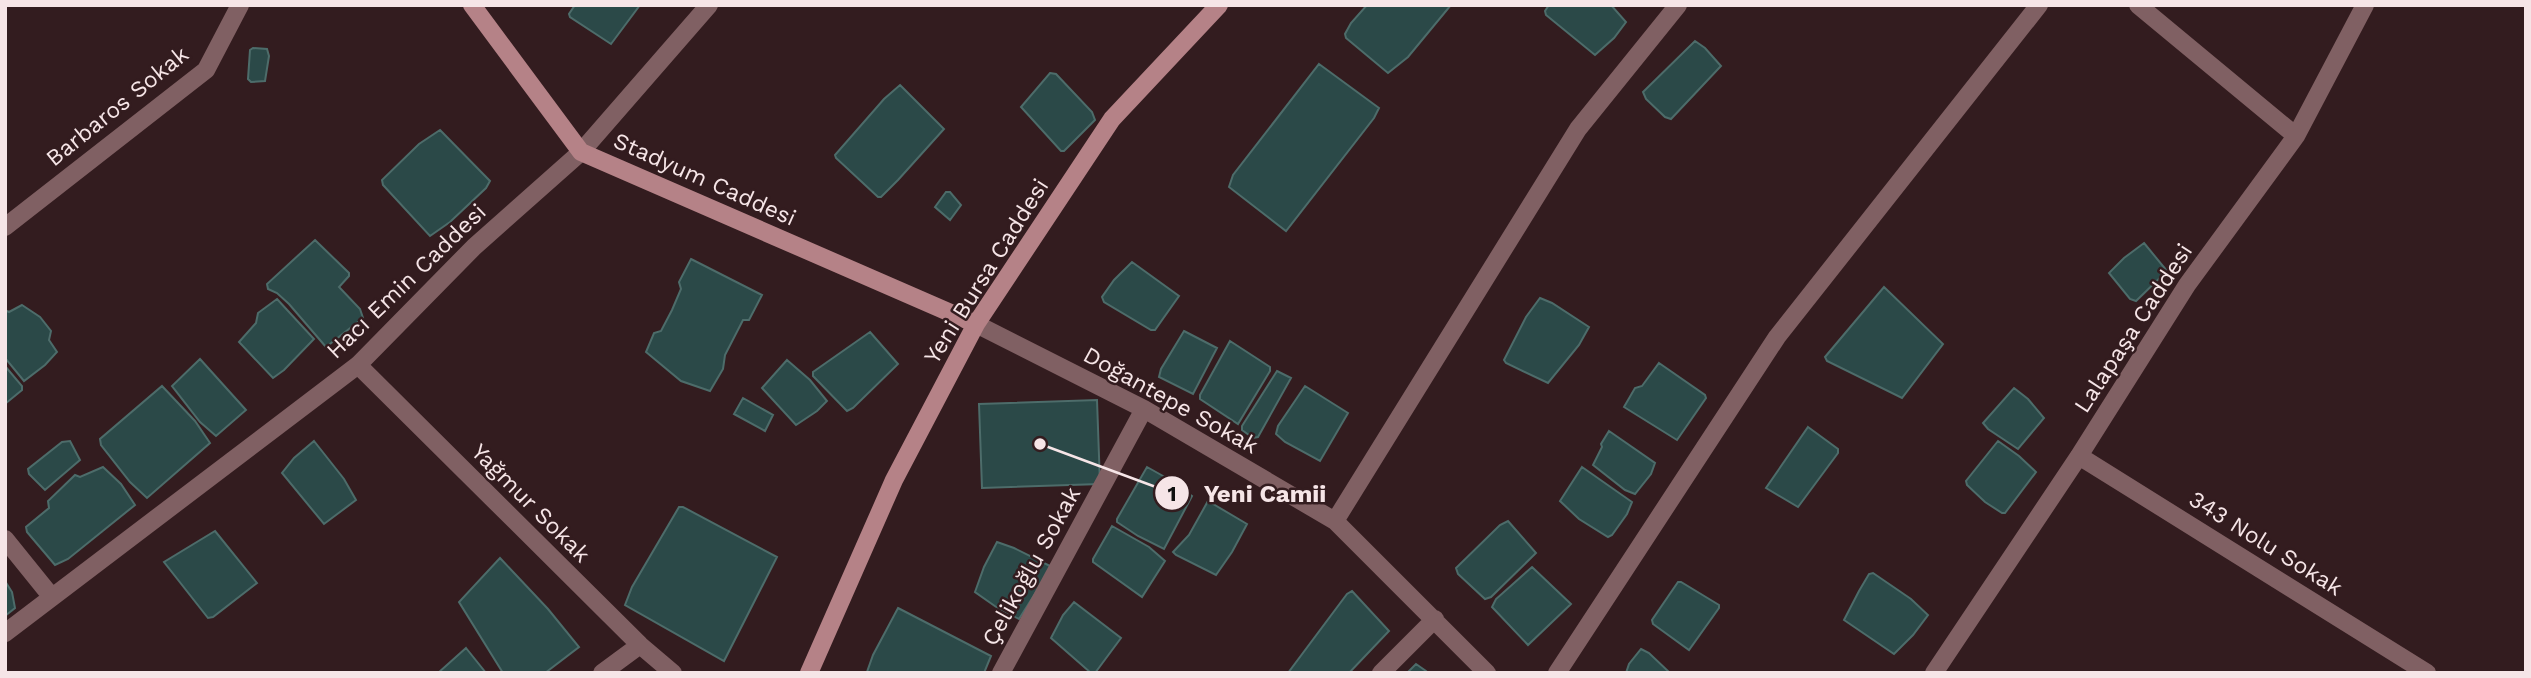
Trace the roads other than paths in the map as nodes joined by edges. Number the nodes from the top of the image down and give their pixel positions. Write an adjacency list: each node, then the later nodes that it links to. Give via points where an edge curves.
1 (240, 5): 11 (street, Barbaros Sokak, via 206,70)
2 (472, 5): 10 (main road, Stadyum Caddesi)
3 (709, 5): 10 (street, Hacı Emin Caddesi)
4 (1219, 5): 12 (main road, Yeni Bursa Caddesi, via 1112,119)
5 (1678, 5): 16 (street, via 1578,130)
6 (2039, 5): 28 (street, via 1777,337)
7 (2138, 5): 9 (street)
8 (2365, 5): 9 (street, Lalapaşa Caddesi)
9 (2296, 136): 15 (street, Lalapaşa Caddesi, via 2187,285)
10 (581, 152): 12 (main road, Stadyum Caddesi); 13 (street, Hacı Emin Caddesi, via 474,247)
11 (5, 227)
12 (976, 324): 14 (street, Doğantepe Sokak); 24 (main road, Yeni Bursa Caddesi, via 894,480)
13 (358, 365): 18 (street, Hacı Emin Caddesi); 21 (street, Yağmur Sokak)
14 (1144, 410): 16 (street, Doğantepe Sokak); 25 (street, Çelikoğlu Sokak)
15 (2079, 456): 29 (street, Lalapaşa Caddesi); 30 (street, 343 Nolu Sokak)
16 (1335, 522): 19 (street, Doğantepe Sokak)
17 (5, 539): 18 (street)
18 (51, 596): 20 (street, Hacı Emin Caddesi)
19 (1435, 619): 26 (street); 27 (street, Doğantepe Sokak)
20 (5, 633)
21 (640, 645): 22 (street); 23 (street, Yağmur Sokak)
22 (603, 673)
23 (673, 673)
24 (809, 673)
25 (1001, 673)
26 (1381, 673)
27 (1487, 673)
28 (1557, 673)
29 (1934, 673)
30 (2427, 673)

